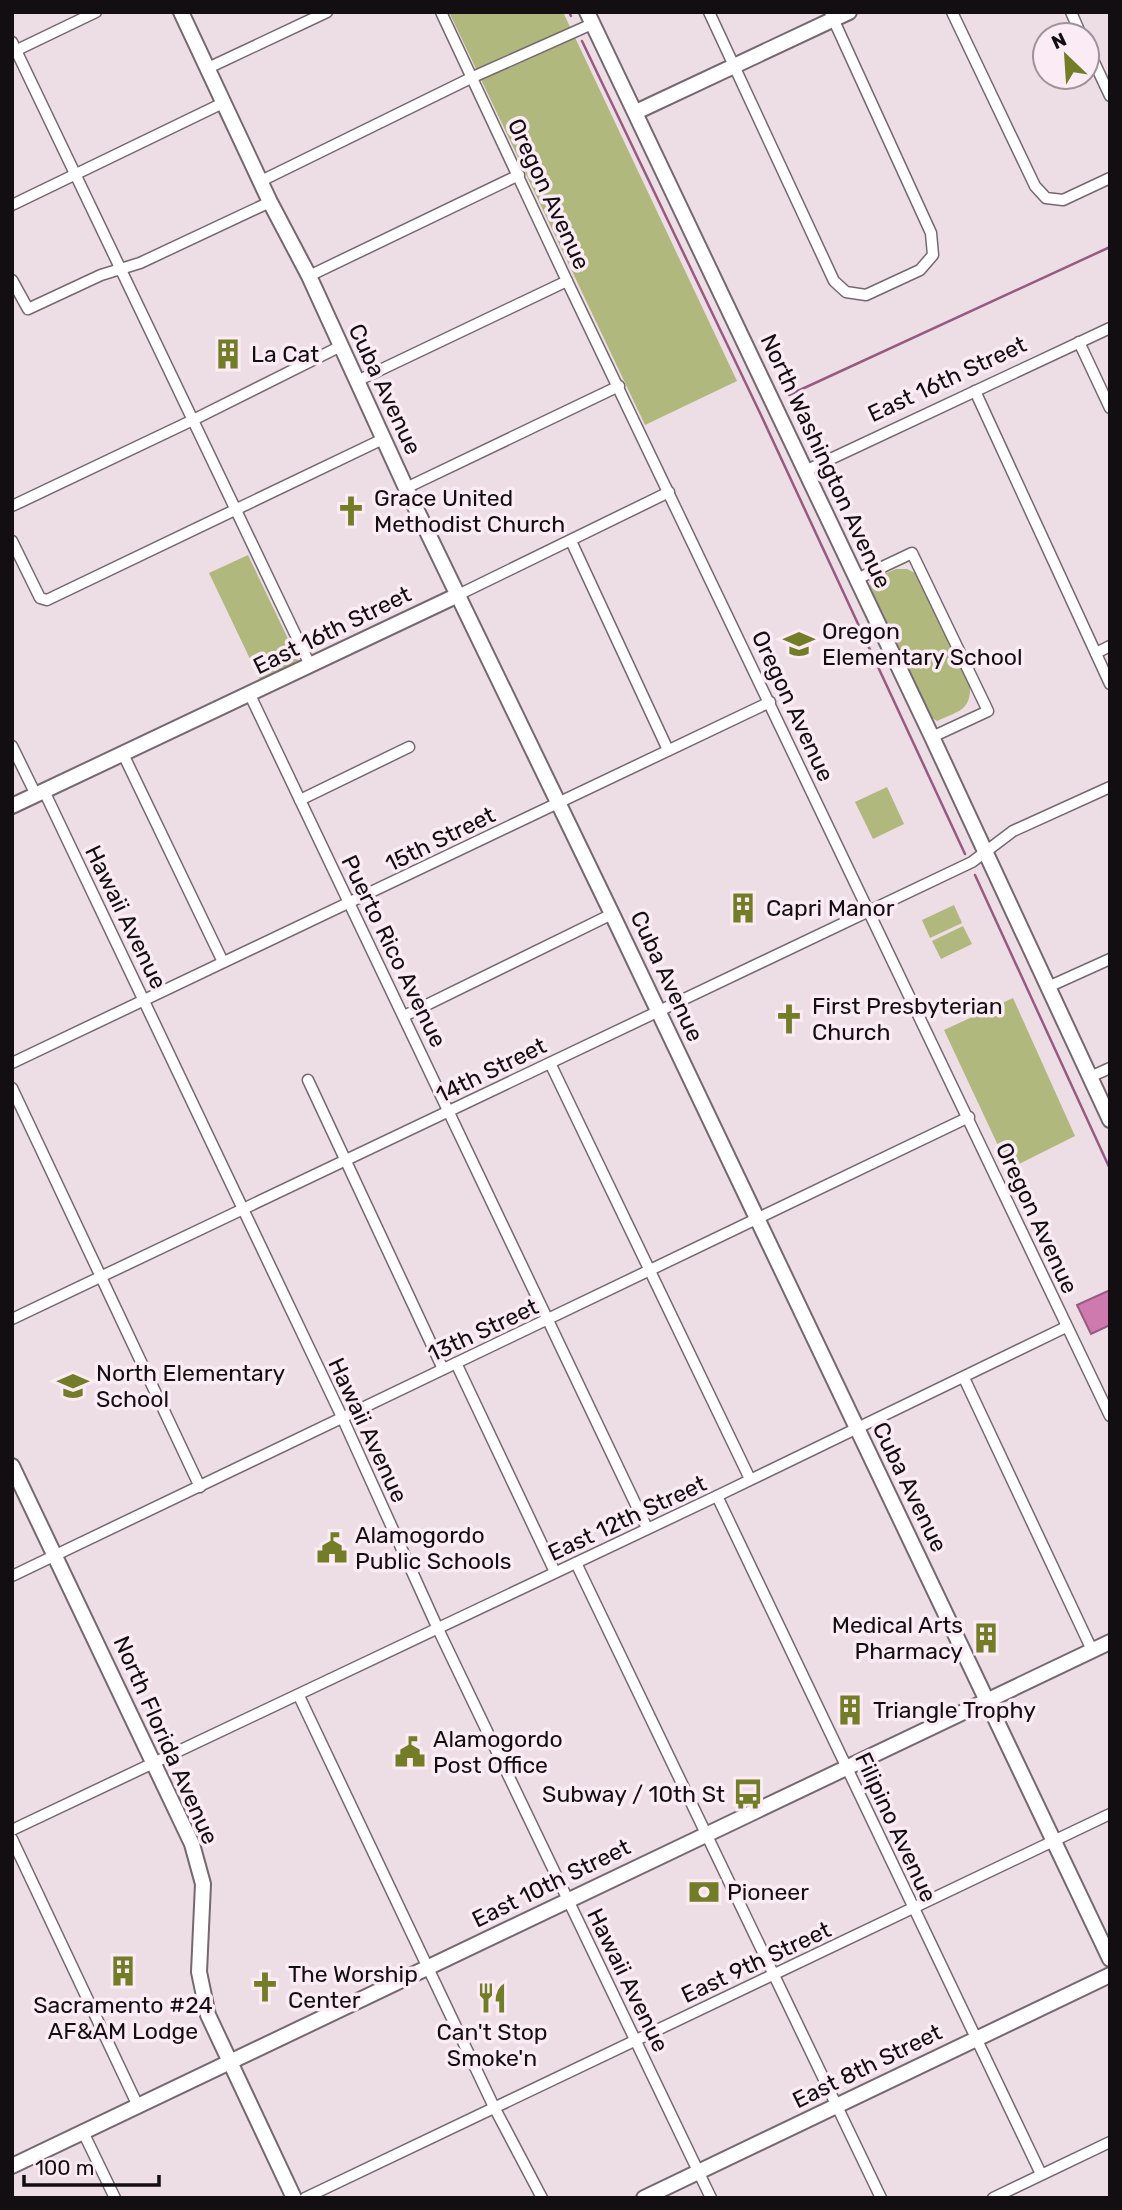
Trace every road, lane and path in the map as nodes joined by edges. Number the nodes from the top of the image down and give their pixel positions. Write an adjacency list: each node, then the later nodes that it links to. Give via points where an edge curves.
1 (96, 12): 10 (street)
2 (181, 12): 12 (street, Cuba Avenue)
3 (327, 12): 12 (street)
4 (441, 12): 14 (street, Oregon Avenue)
5 (709, 12): 11 (street)
6 (849, 12): 8 (street)
7 (952, 12): 20 (street, via 1035,186 1046,198 1063,200)
8 (832, 16): 11 (street); 11 (street, via 931,233 933,255 920,270 866,295 846,292 834,281)
9 (590, 18): 14 (street); 17 (street, North Washington Avenue)
10 (14, 46): 18 (street)
11 (734, 66): 17 (street)
12 (208, 68): 16 (street, Cuba Avenue)
13 (1101, 77): 15 (street)
14 (473, 78): 19 (street, Oregon Avenue); 21 (street)
15 (1110, 96)
16 (225, 102): 18 (street); 21 (street, Cuba Avenue)
17 (636, 112): 37 (street, North Washington Avenue)
18 (76, 175): 23 (street); 24 (street)
19 (519, 175): 25 (street); 27 (street, Oregon Avenue)
20 (1110, 178)
21 (261, 181): 22 (street, Cuba Avenue)
22 (270, 202): 24 (street); 25 (street, Cuba Avenue)
23 (12, 205)
24 (120, 268): 26 (street, via 28,309); 35 (street)
25 (309, 276): 30 (street, Cuba Avenue)
26 (12, 280)
27 (567, 281): 31 (street); 32 (street, Oregon Avenue)
28 (1110, 328): 29 (street, East 16th Street)
29 (1079, 342): 33 (street, East 16th Street); 34 (street)
30 (341, 346): 31 (street, Cuba Avenue); 35 (street)
31 (356, 381): 36 (street, Cuba Avenue)
32 (619, 386): 38 (street); 39 (street, Oregon Avenue)
33 (975, 391): 37 (street, East 16th Street); 47 (street)
34 (1110, 408)
35 (192, 421): 40 (street); 41 (street)
36 (383, 439): 38 (street, Cuba Avenue); 41 (street)
37 (805, 471): 44 (street, North Washington Avenue)
38 (406, 488): 45 (street, Cuba Avenue)
39 (669, 492): 43 (street, East 16th Street); 51 (street, Oregon Avenue)
40 (12, 506)
41 (237, 510): 42 (street, via 47,600 40,598); 48 (street)
42 (12, 541)
43 (571, 541): 45 (street, East 16th Street); 55 (street)
44 (857, 579): 52 (street, North Washington Avenue); 52 (street, via 912,553 942,614 988,711)
45 (458, 595): 48 (street, East 16th Street); 60 (street, Cuba Avenue)
46 (1110, 646): 47 (street)
47 (1096, 653): 49 (street)
48 (310, 665): 50 (street, East 16th Street)
49 (1110, 684)
50 (250, 695): 56 (street, East 16th Street); 59 (street, Puerto Rico Avenue)
51 (770, 702): 55 (street, 15th Street); 64 (street, Oregon Avenue)
52 (932, 737): 62 (street, North Washington Avenue)
53 (12, 746): 58 (street, Hawaii Avenue)
54 (409, 747): 59 (street)
55 (668, 750): 60 (street, 15th Street)
56 (123, 754): 58 (street, East 16th Street); 67 (street)
57 (1110, 787): 62 (street, 14th Street, via 1013,831)
58 (40, 793): 61 (street, East 16th Street); 69 (street, Hawaii Avenue)
59 (300, 800): 63 (street, Puerto Rico Avenue)
60 (559, 803): 63 (street, 15th Street); 65 (street, Cuba Avenue)
61 (12, 806)
62 (986, 853): 64 (street, 14th Street); 68 (street, North Washington Avenue)
63 (350, 903): 67 (street, 15th Street); 71 (street, Puerto Rico Avenue)
64 (869, 911): 70 (street, 14th Street); 79 (street, Oregon Avenue)
65 (612, 914): 70 (street, Cuba Avenue); 71 (street)
66 (1110, 959): 68 (street)
67 (223, 962): 69 (street, 15th Street)
68 (1048, 987): 75 (street, North Washington Avenue)
69 (145, 1000): 72 (street, 15th Street); 82 (street, Hawaii Avenue)
70 (658, 1012): 73 (street, 14th Street); 83 (street, Cuba Avenue)
71 (404, 1016): 78 (street, Puerto Rico Avenue)
72 (12, 1063)
73 (550, 1063): 78 (street, 14th Street); 84 (street)
74 (1110, 1068): 75 (street)
75 (1090, 1077): 80 (street, North Washington Avenue)
76 (308, 1080): 81 (street)
77 (12, 1088): 85 (street)
78 (449, 1112): 81 (street, 14th Street); 87 (street, Puerto Rico Avenue)
79 (969, 1117): 83 (street, 13th Street); 88 (street, Oregon Avenue)
80 (1110, 1120)
81 (345, 1161): 82 (street, 14th Street); 90 (street)
82 (243, 1209): 85 (street, 14th Street); 93 (street, Hawaii Avenue)
83 (758, 1219): 84 (street, 13th Street); 94 (street, Cuba Avenue)
84 (650, 1272): 87 (street, 13th Street); 96 (street)
85 (102, 1276): 86 (street, 14th Street); 97 (street)
86 (12, 1320)
87 (549, 1320): 89 (street, 13th Street); 99 (street, Puerto Rico Avenue)
88 (1066, 1327): 91 (street, East 12th Street); 92 (street, Oregon Avenue)
89 (456, 1363): 90 (street, 13th Street); 102 (street)
90 (443, 1369): 93 (street, 13th Street)
91 (964, 1378): 94 (street, East 12th Street); 106 (street)
92 (1110, 1416)
93 (342, 1417): 97 (street, 13th Street); 104 (street, Hawaii Avenue)
94 (856, 1429): 96 (street, East 12th Street); 108 (street, Cuba Avenue)
95 (12, 1466): 100 (street, North Florida Avenue)
96 (750, 1479): 98 (street, East 12th Street)
97 (200, 1487): 100 (street, 13th Street)
98 (717, 1496): 99 (street, East 12th Street); 110 (street, Filipino Avenue)
99 (647, 1528): 101 (street, East 12th Street)
100 (56, 1556): 103 (street, 13th Street); 109 (street, North Florida Avenue)
101 (576, 1563): 102 (street, East 12th Street); 113 (street)
102 (555, 1572): 104 (street, East 12th Street)
103 (12, 1576)
104 (438, 1629): 107 (street, East 12th Street); 116 (street, Hawaii Avenue)
105 (1110, 1642): 106 (street, East 10th Street)
106 (1092, 1650): 108 (street, East 10th Street)
107 (299, 1696): 109 (street, East 12th Street); 119 (street)
108 (988, 1700): 110 (street, East 10th Street); 115 (street, Cuba Avenue)
109 (155, 1762): 112 (street, East 12th Street); 124 (street, North Florida Avenue, via 192,1844 203,1884 199,1972 208,2015)
110 (846, 1767): 113 (street, East 10th Street); 117 (street, Filipino Avenue)
111 (1110, 1814): 115 (street, East 9th Street)
112 (12, 1830)
113 (707, 1834): 116 (street, East 10th Street); 120 (street)
114 (12, 1839): 125 (street)
115 (1054, 1841): 117 (street, East 9th Street); 118 (street, Cuba Avenue)
116 (567, 1901): 119 (street, East 10th Street); 123 (street, Hawaii Avenue)
117 (913, 1908): 120 (street, East 9th Street); 122 (street, Filipino Avenue)
118 (1110, 1959)
119 (428, 1967): 124 (street, East 10th Street); 126 (street)
120 (774, 1974): 123 (street, East 9th Street); 127 (street)
121 (1110, 1975): 122 (street, East 8th Street)
122 (976, 2039): 127 (street, East 8th Street); 132 (street, Filipino Avenue)
123 (637, 2040): 126 (street, East 9th Street); 131 (street, Hawaii Avenue)
124 (230, 2062): 125 (street, East 10th Street); 134 (street, North Florida Avenue)
125 (138, 2106): 128 (street, East 10th Street)
126 (495, 2107): 135 (street, East 9th Street); 136 (street)
127 (836, 2107): 131 (street, East 8th Street); 139 (street)
128 (83, 2132): 130 (street, East 10th Street); 133 (street)
129 (1110, 2142): 132 (street)
130 (12, 2166)
131 (698, 2172): 137 (street, East 8th Street); 138 (street, Hawaii Avenue)
132 (1041, 2175): 140 (street)
133 (114, 2198)
134 (295, 2198)
135 (305, 2198)
136 (542, 2198)
137 (644, 2198)
138 (711, 2198)
139 (881, 2198)
140 (993, 2198)

